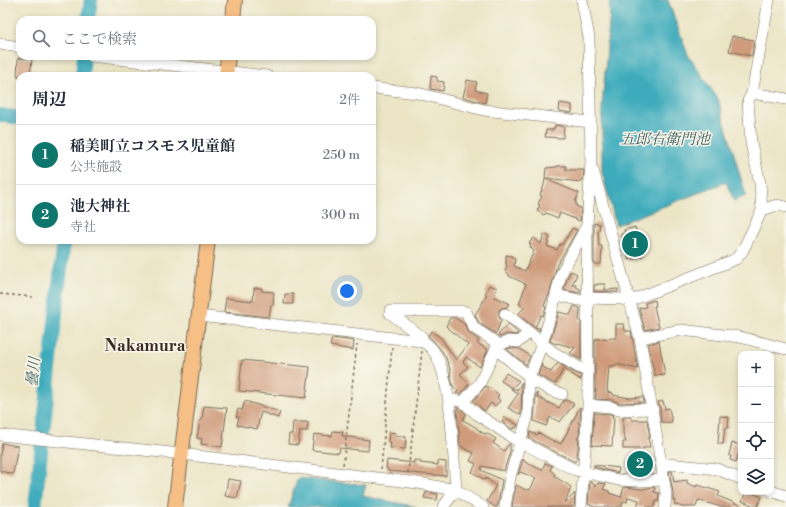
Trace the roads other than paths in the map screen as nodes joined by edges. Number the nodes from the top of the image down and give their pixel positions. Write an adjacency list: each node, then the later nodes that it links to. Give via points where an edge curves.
1 (235, 0): 4 (main road)
2 (582, 0): 14 (street, via 589,38)
3 (769, 0): 12 (street)
4 (233, 16)
5 (0, 44): 6 (street)
6 (16, 46)
7 (123, 60): 9 (street)
8 (228, 60): 10 (main road)
9 (211, 72)
10 (226, 72)
11 (376, 88): 14 (street, via 417,93 484,110)
12 (752, 94): 13 (street); 17 (street, via 748,101)
13 (786, 99)
14 (590, 122): 15 (street)
15 (591, 162): 18 (street); 22 (street)
16 (786, 207): 17 (street, via 777,205)
17 (762, 210): 22 (street, via 736,259)
18 (587, 225): 20 (street, via 561,274); 21 (street)
19 (208, 244): 24 (main road)
20 (556, 295): 21 (street); 28 (street)
21 (588, 300): 22 (street); 31 (street)
22 (630, 300): 26 (street)
23 (505, 314): 25 (street)
24 (199, 316): 27 (street); 40 (main road)
25 (529, 333): 28 (street); 29 (street, via 518,342 508,341)
26 (640, 338): 30 (street, via 681,330 740,337); 37 (street)
27 (423, 342): 29 (street, via 422,337 390,311 466,312 474,328); 34 (street, via 429,345 437,356)
28 (542, 344): 31 (street); 32 (street)
29 (498, 347): 32 (street); 35 (street, via 480,383)
30 (786, 349)
31 (587, 371): 36 (street)
32 (530, 378): 33 (street); 39 (street, via 528,415)
33 (562, 394)
34 (450, 402): 35 (street); 45 (street)
35 (462, 402): 39 (street)
36 (588, 405): 37 (street, via 618,410); 42 (street)
37 (652, 409): 41 (street)
38 (0, 435): 40 (street)
39 (521, 442): 42 (street); 51 (street, via 510,477)
40 (181, 454): 45 (street, via 342,473); 48 (main road)
41 (660, 463): 43 (street, via 717,469); 44 (street)
42 (583, 472): 44 (street, via 618,480); 52 (street)
43 (738, 478)
44 (663, 480): 53 (street, via 666,493)
45 (456, 490): 49 (street); 50 (street)
46 (774, 492): 47 (street)
47 (786, 496)
48 (175, 507)
49 (443, 507)
50 (483, 507)
51 (506, 507)
52 (581, 507)
53 (665, 507)

